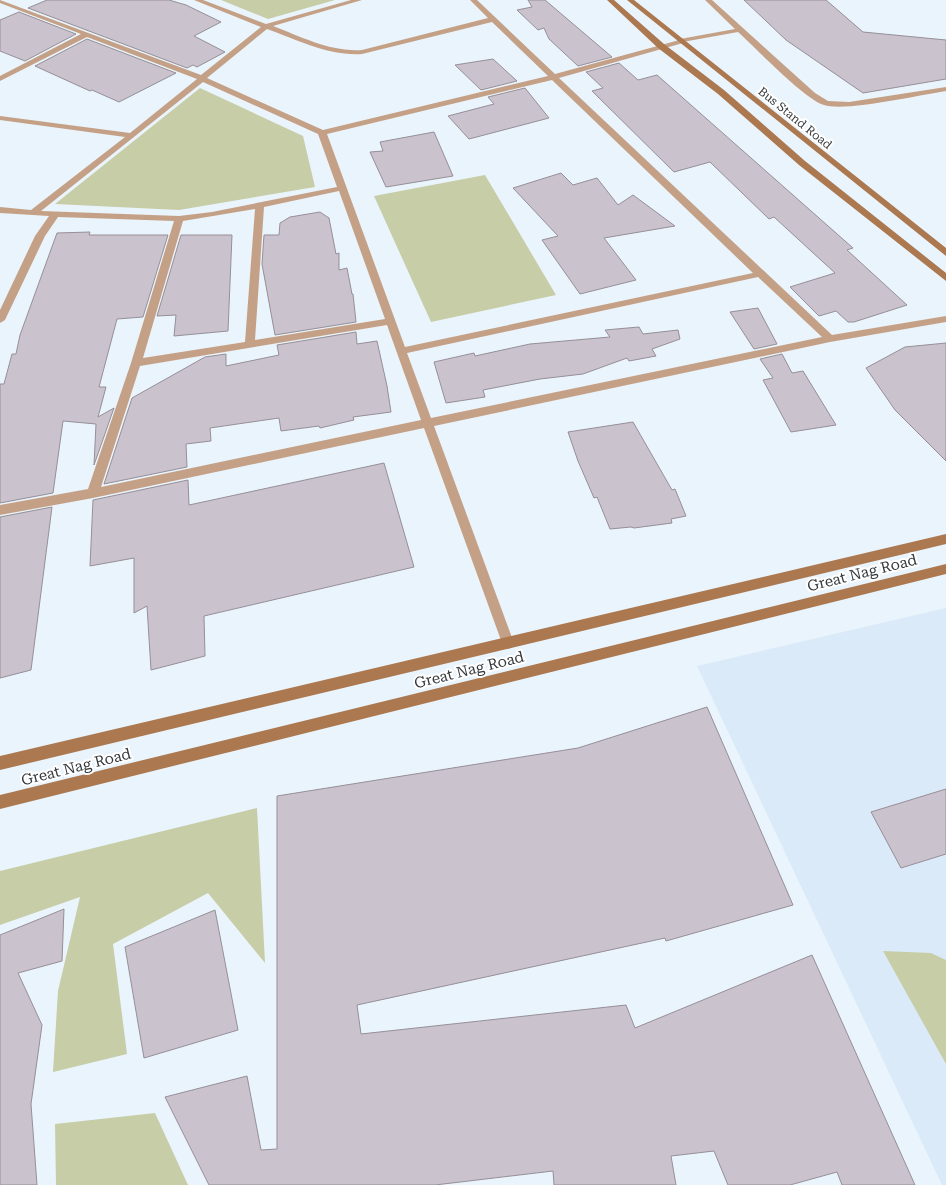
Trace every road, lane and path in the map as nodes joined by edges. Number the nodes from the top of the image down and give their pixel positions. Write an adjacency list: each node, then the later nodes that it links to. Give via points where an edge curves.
1 (197, 0): 11 (street)
2 (359, 0): 11 (street)
3 (473, 0): 10 (street)
4 (610, 0): 15 (main road)
5 (630, 0): 14 (main road, Bus Stand Road)
6 (708, 0): 12 (street)
7 (0, 1): 8 (street)
8 (10, 6): 9 (street); 13 (street)
9 (0, 10)
10 (494, 19): 11 (street, via 362,52 346,53); 16 (street)
11 (266, 26): 17 (street)
12 (740, 30): 14 (street); 19 (street, via 812,95 826,103 849,104)
13 (85, 36): 17 (street); 18 (street)
14 (680, 41): 15 (street); 29 (main road, Bus Stand Road)
15 (661, 46): 16 (street); 31 (main road)
16 (553, 77): 21 (street); 30 (street)
17 (201, 78): 21 (street); 22 (street)
18 (0, 79)
19 (946, 88)
20 (0, 118): 22 (street)
21 (322, 133): 23 (street)
22 (132, 136): 26 (street)
23 (343, 188): 24 (street); 34 (street)
24 (260, 206): 28 (street); 36 (street)
25 (0, 210): 26 (street)
26 (33, 214): 27 (street)
27 (55, 214): 28 (street); 33 (street, via 40,236)
28 (179, 219): 38 (street)
29 (946, 253)
30 (760, 274): 35 (street); 37 (street)
31 (946, 278)
32 (946, 319): 35 (street)
33 (0, 320)
34 (392, 321): 36 (street); 37 (street)
35 (830, 339): 39 (street)
36 (250, 345): 38 (street)
37 (402, 351): 39 (street)
38 (136, 363): 40 (street)
39 (427, 422): 40 (street); 44 (street)
40 (93, 493): 41 (street)
41 (0, 510)
42 (946, 539): 44 (main road, Great Nag Road)
43 (946, 569): 46 (main road, Great Nag Road)
44 (508, 643): 45 (main road, Great Nag Road)
45 (0, 763)
46 (0, 802)

